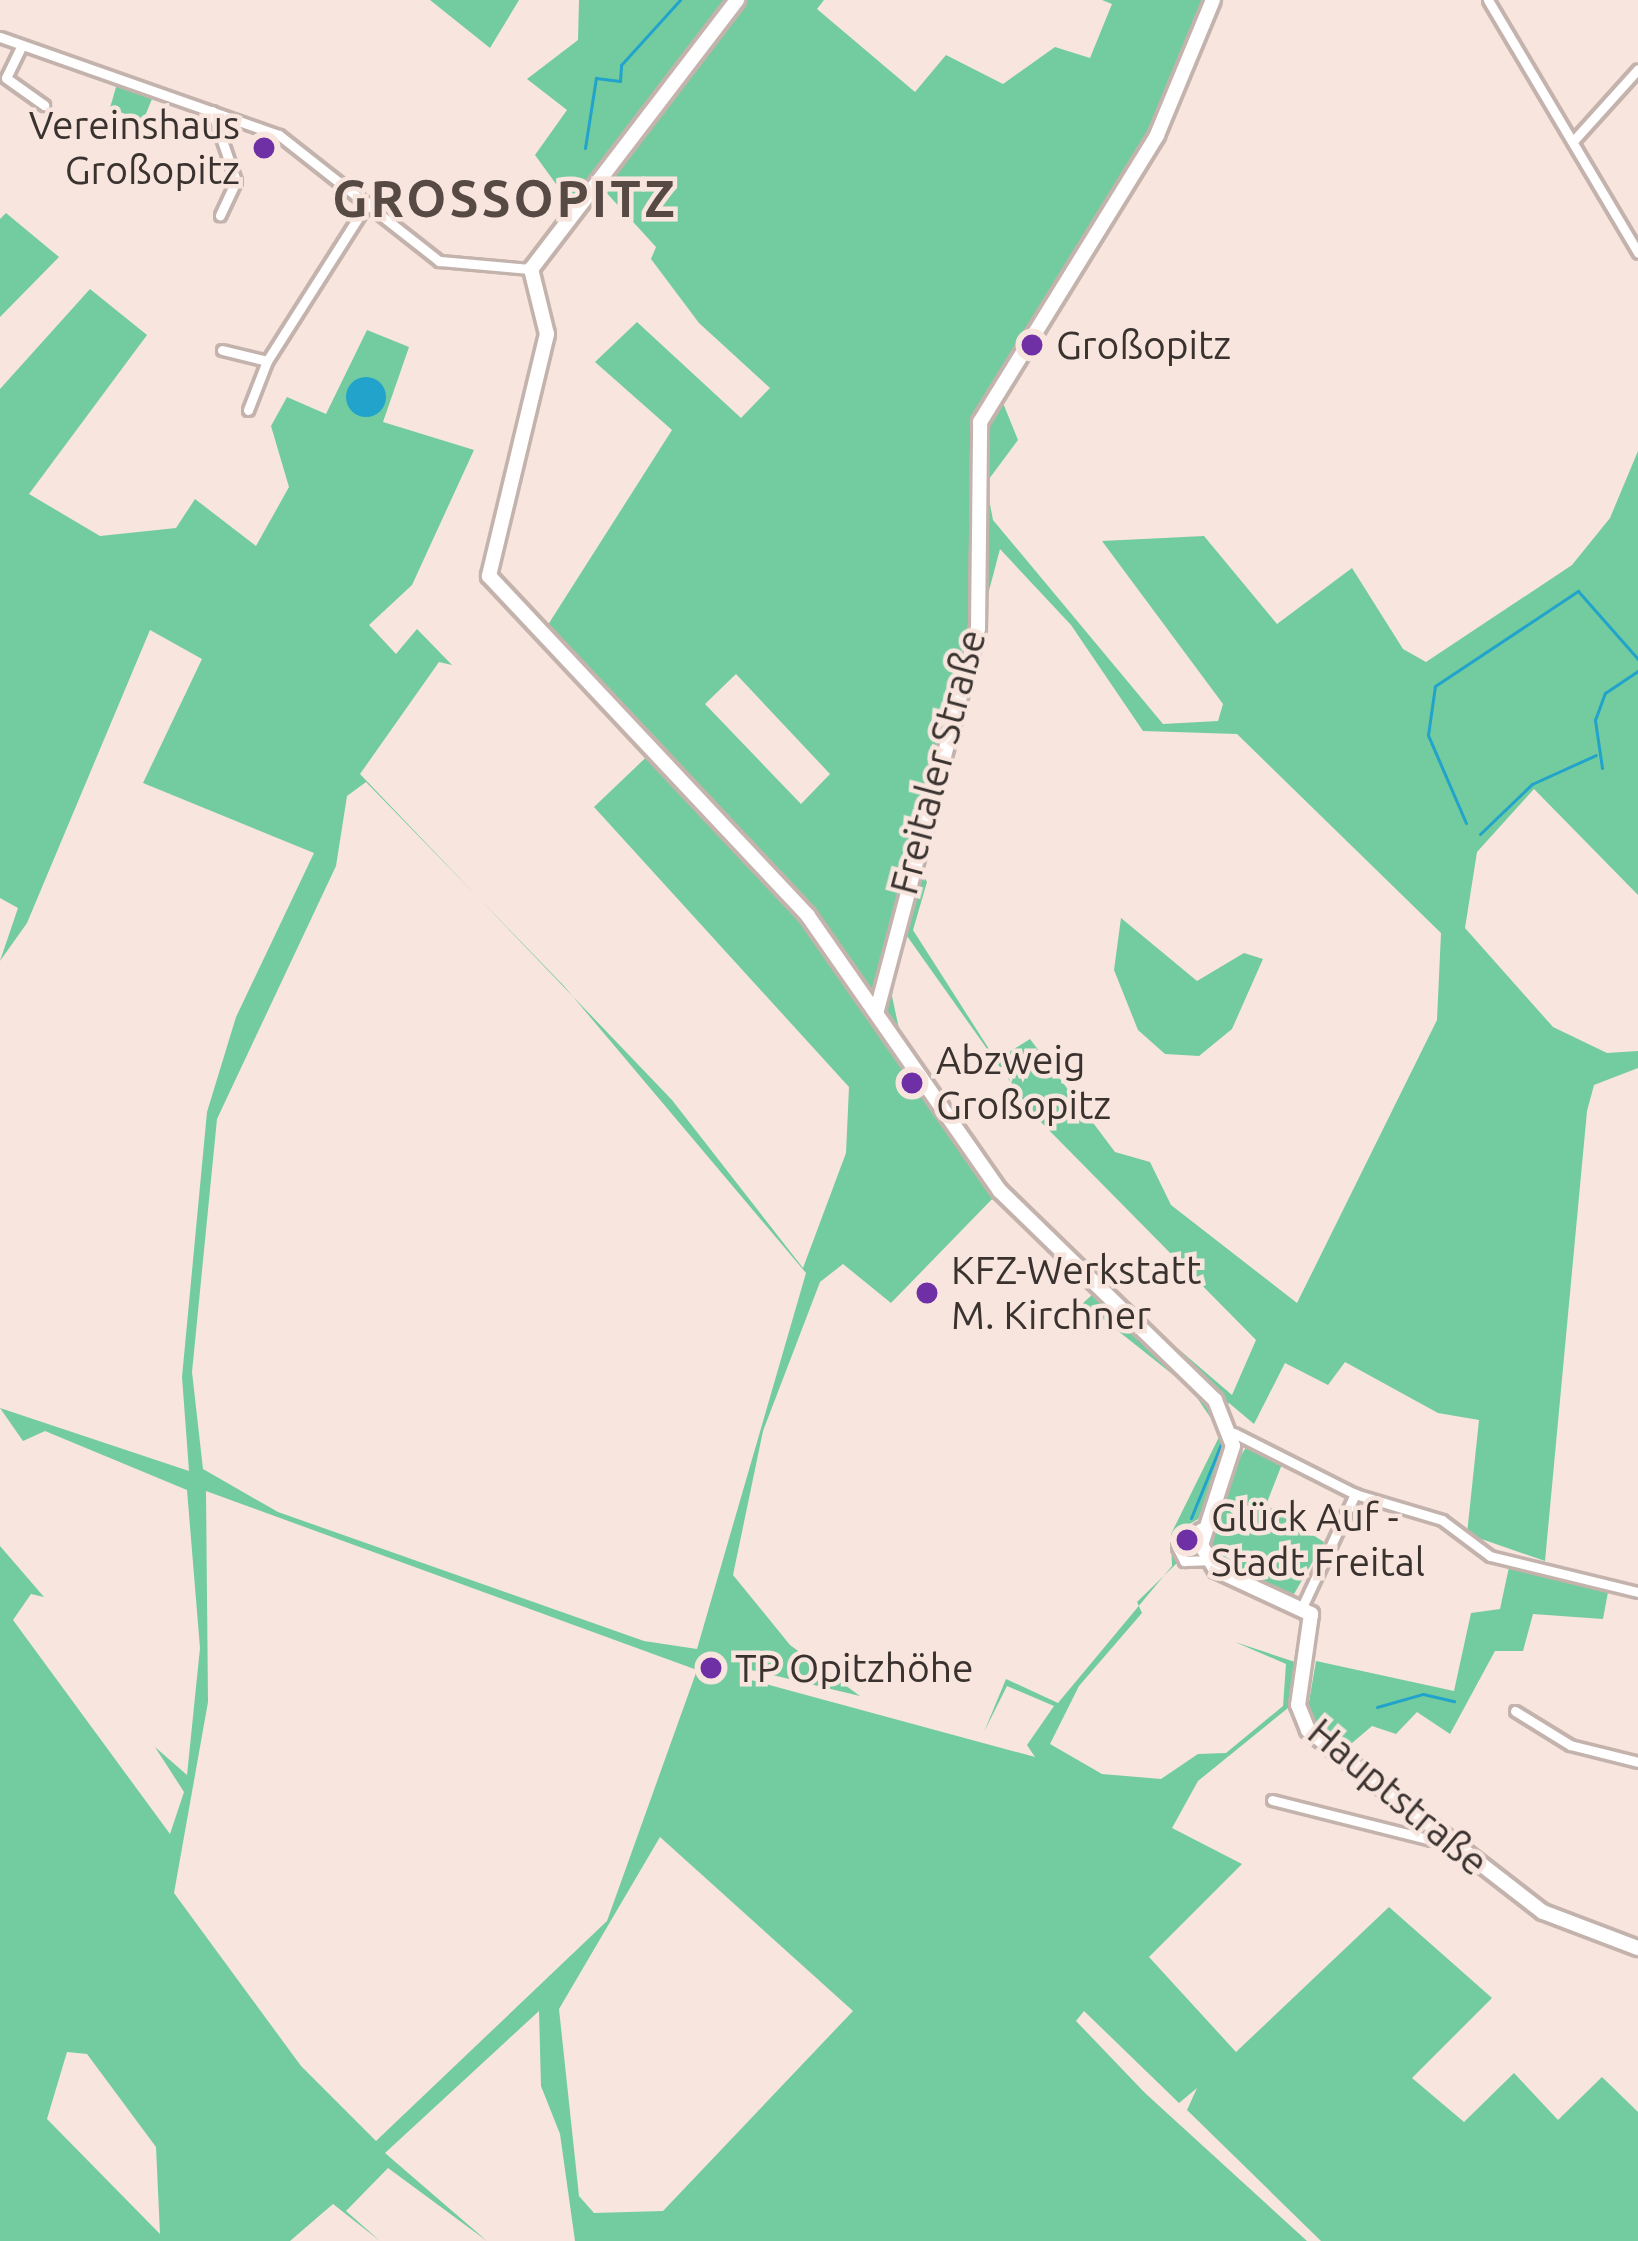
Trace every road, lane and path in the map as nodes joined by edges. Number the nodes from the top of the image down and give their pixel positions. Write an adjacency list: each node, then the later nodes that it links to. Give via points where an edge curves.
1 (737, 0): 13 (street)
2 (1213, 0): 17 (street, Freitaler Straße, via 1157,135 980,422 978,629)
3 (1488, 0): 9 (street)
4 (0, 37): 5 (street)
5 (21, 47): 7 (street, via 5,78); 8 (street)
6 (1638, 69): 9 (street)
7 (44, 105)
8 (212, 111): 10 (street, via 279,135); 11 (street, via 236,182)
9 (1575, 139): 12 (street)
10 (368, 202): 13 (street, via 439,261); 15 (street)
11 (220, 216)
12 (1638, 253)
13 (531, 269): 17 (street, via 547,334 529,445 489,576 808,916)
14 (222, 350): 15 (street)
15 (266, 361): 16 (street)
16 (248, 410)
17 (877, 1010): 18 (street, via 1000,1191 1180,1366)
18 (1234, 1433): 19 (street); 20 (street)
19 (1355, 1494): 22 (street, via 1442,1520 1490,1556); 23 (street)
20 (1200, 1528): 21 (street); 21 (street, via 1177,1547 1184,1561)
21 (1207, 1560): 23 (street)
22 (1638, 1592)
23 (1303, 1605): 27 (street, Hauptstraße, via 1316,1630 1301,1721)
24 (1515, 1711): 25 (street, via 1570,1745)
25 (1638, 1762)
26 (1272, 1800): 27 (street, via 1432,1840)
27 (1435, 1832): 28 (street, Hauptstraße, via 1543,1912)
28 (1638, 1948)

